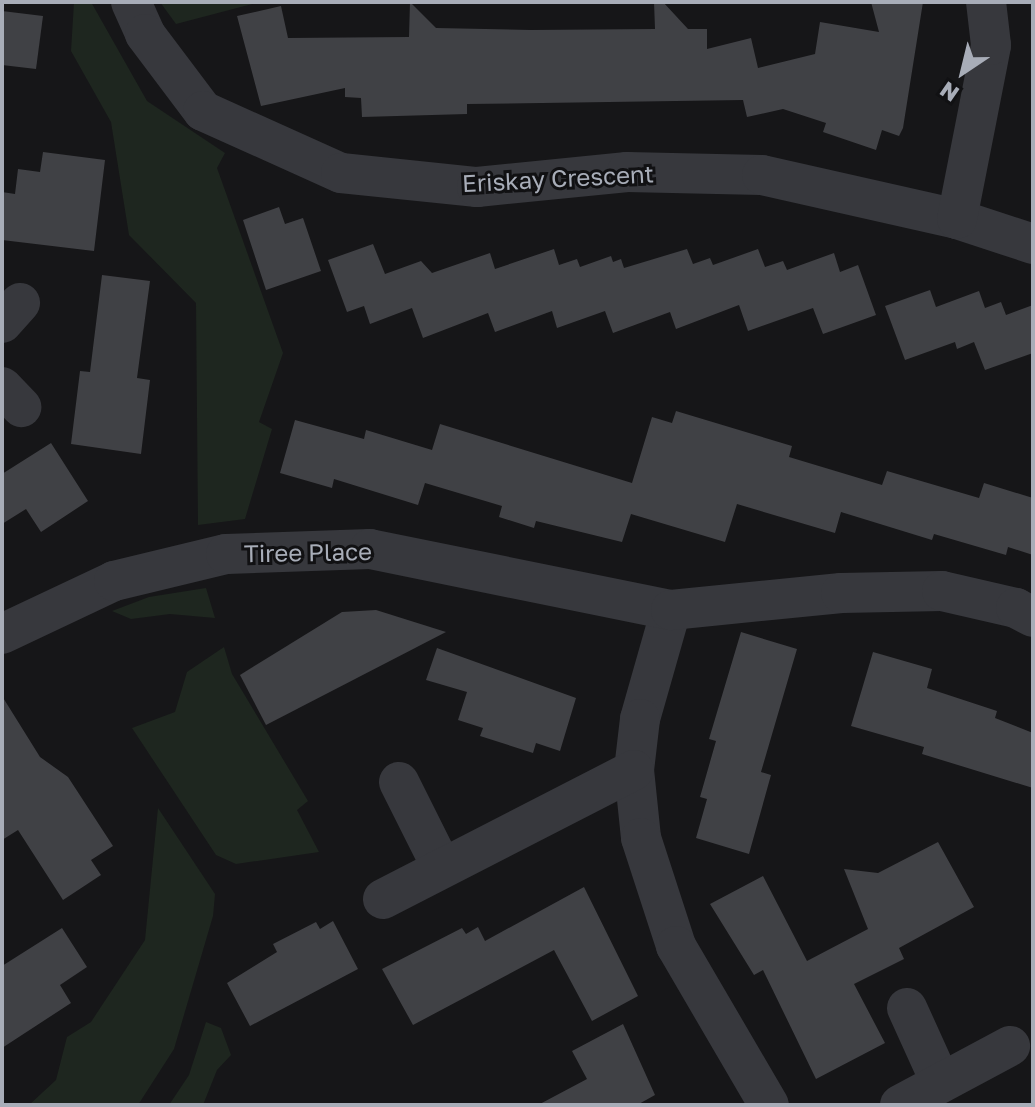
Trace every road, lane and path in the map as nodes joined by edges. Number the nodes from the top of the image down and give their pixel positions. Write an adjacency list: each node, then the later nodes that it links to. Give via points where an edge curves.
1 (131, 2): 3 (street, Eriskay Crescent, via 145,34 203,111 341,173 477,187 627,172 762,175)
2 (986, 2): 3 (street, via 991,45)
3 (957, 219): 4 (street, Eriskay Crescent)
4 (1033, 244)
5 (671, 610): 6 (street, Tiree Place, via 841,593 942,591); 7 (street, Tiree Place, via 370,549 239,552 114,581); 8 (street, via 640,719)
6 (1033, 617)
7 (2, 634)
8 (634, 770): 10 (street); 15 (street, via 641,838 676,946)
9 (399, 782): 10 (street)
10 (442, 868): 11 (street)
11 (383, 899)
12 (907, 1008): 14 (street)
13 (1010, 1046): 14 (street)
14 (941, 1083): 16 (street)
15 (769, 1105)
16 (900, 1105)

